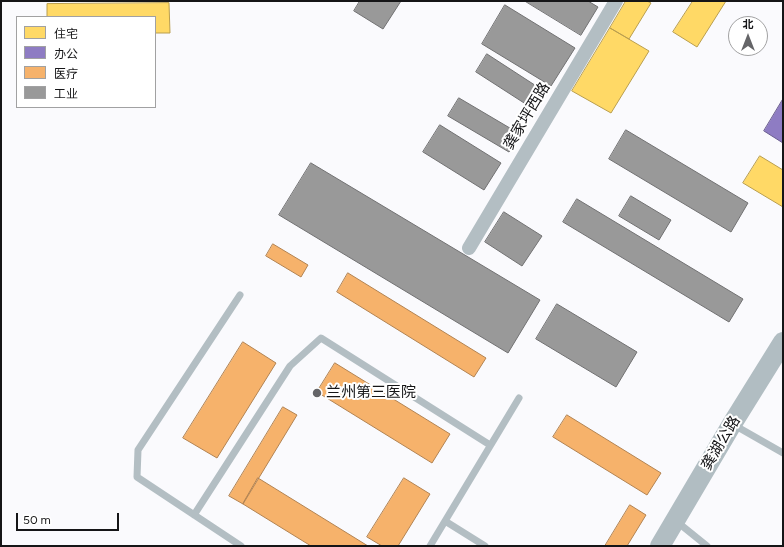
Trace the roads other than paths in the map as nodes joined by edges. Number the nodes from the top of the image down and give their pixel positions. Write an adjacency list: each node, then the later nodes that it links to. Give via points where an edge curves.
1 (616, 1): 2 (street, 龚家坪西路)
2 (468, 248)
3 (240, 295): 9 (lane, via 138,450 137,477)
4 (783, 342): 6 (main road, 龚湖公路)
5 (519, 398): 7 (lane)
6 (732, 424): 8 (lane); 10 (main road, 龚湖公路)
7 (490, 446): 9 (lane, via 321,338 290,366); 11 (lane)
8 (783, 453)
9 (194, 515): 12 (lane)
10 (675, 520): 15 (main road, 龚湖公路); 16 (lane)
11 (445, 521): 13 (lane); 14 (lane)
12 (241, 546)
13 (430, 546)
14 (485, 546)
15 (660, 546)
16 (707, 546)

